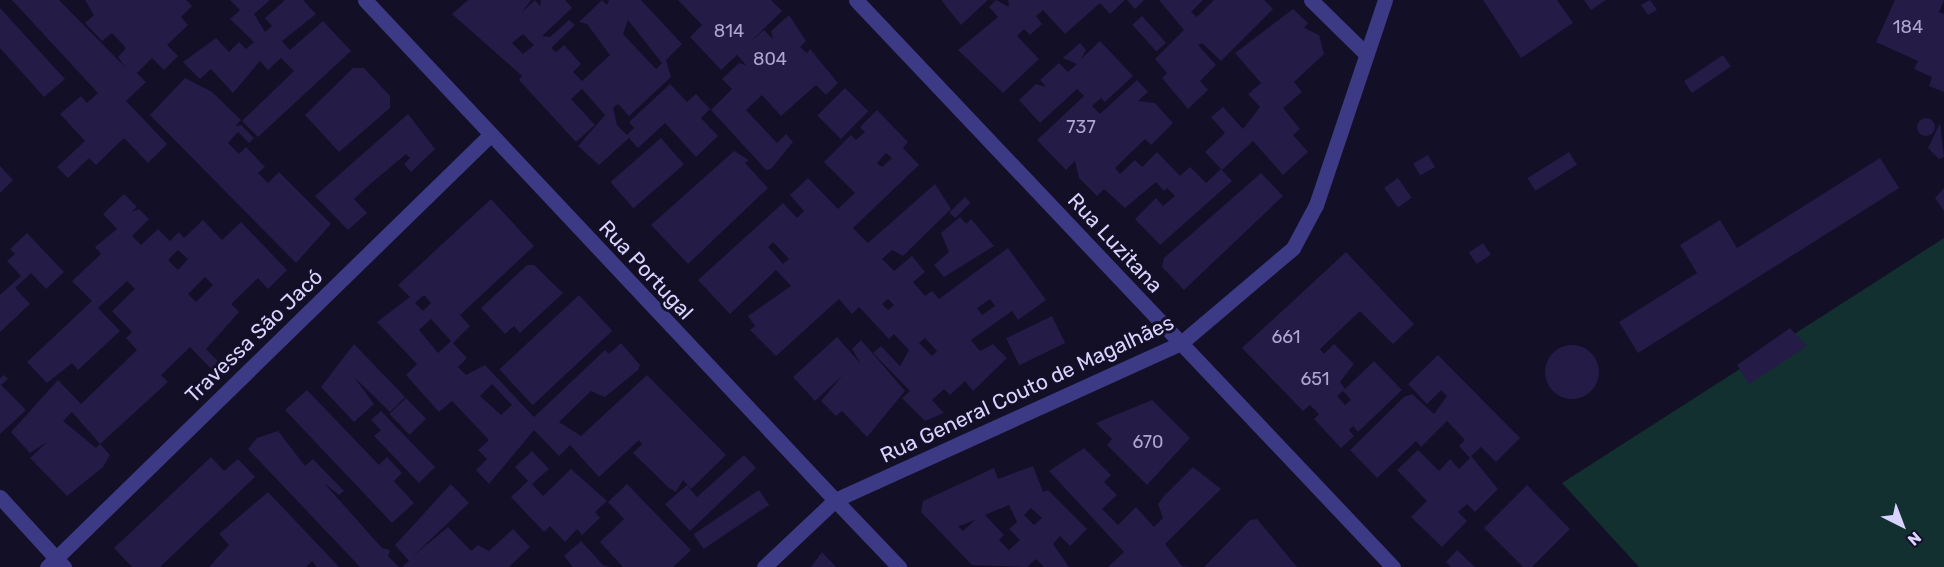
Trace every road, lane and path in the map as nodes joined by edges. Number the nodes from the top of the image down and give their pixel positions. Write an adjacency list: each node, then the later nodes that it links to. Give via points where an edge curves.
1 (365, 0): 6 (street, Rua Portugal)
2 (856, 0): 7 (street, Rua Luzitana)
3 (1311, 0): 5 (street)
4 (1384, 0): 5 (street, Rua General Couto de Magalhães)
5 (1366, 54): 7 (street, Rua General Couto de Magalhães, via 1316,206 1293,248)
6 (490, 135): 9 (street, Rua Portugal); 10 (street, Travessa São Jacó)
7 (1181, 344): 9 (street, Rua General Couto de Magalhães); 13 (street, Rua Luzitana)
8 (0, 497): 10 (street)
9 (835, 500): 11 (street, Rua General Couto de Magalhães); 12 (street, Rua Portugal)
10 (56, 564)
11 (764, 567)
12 (899, 567)
13 (1393, 567)

